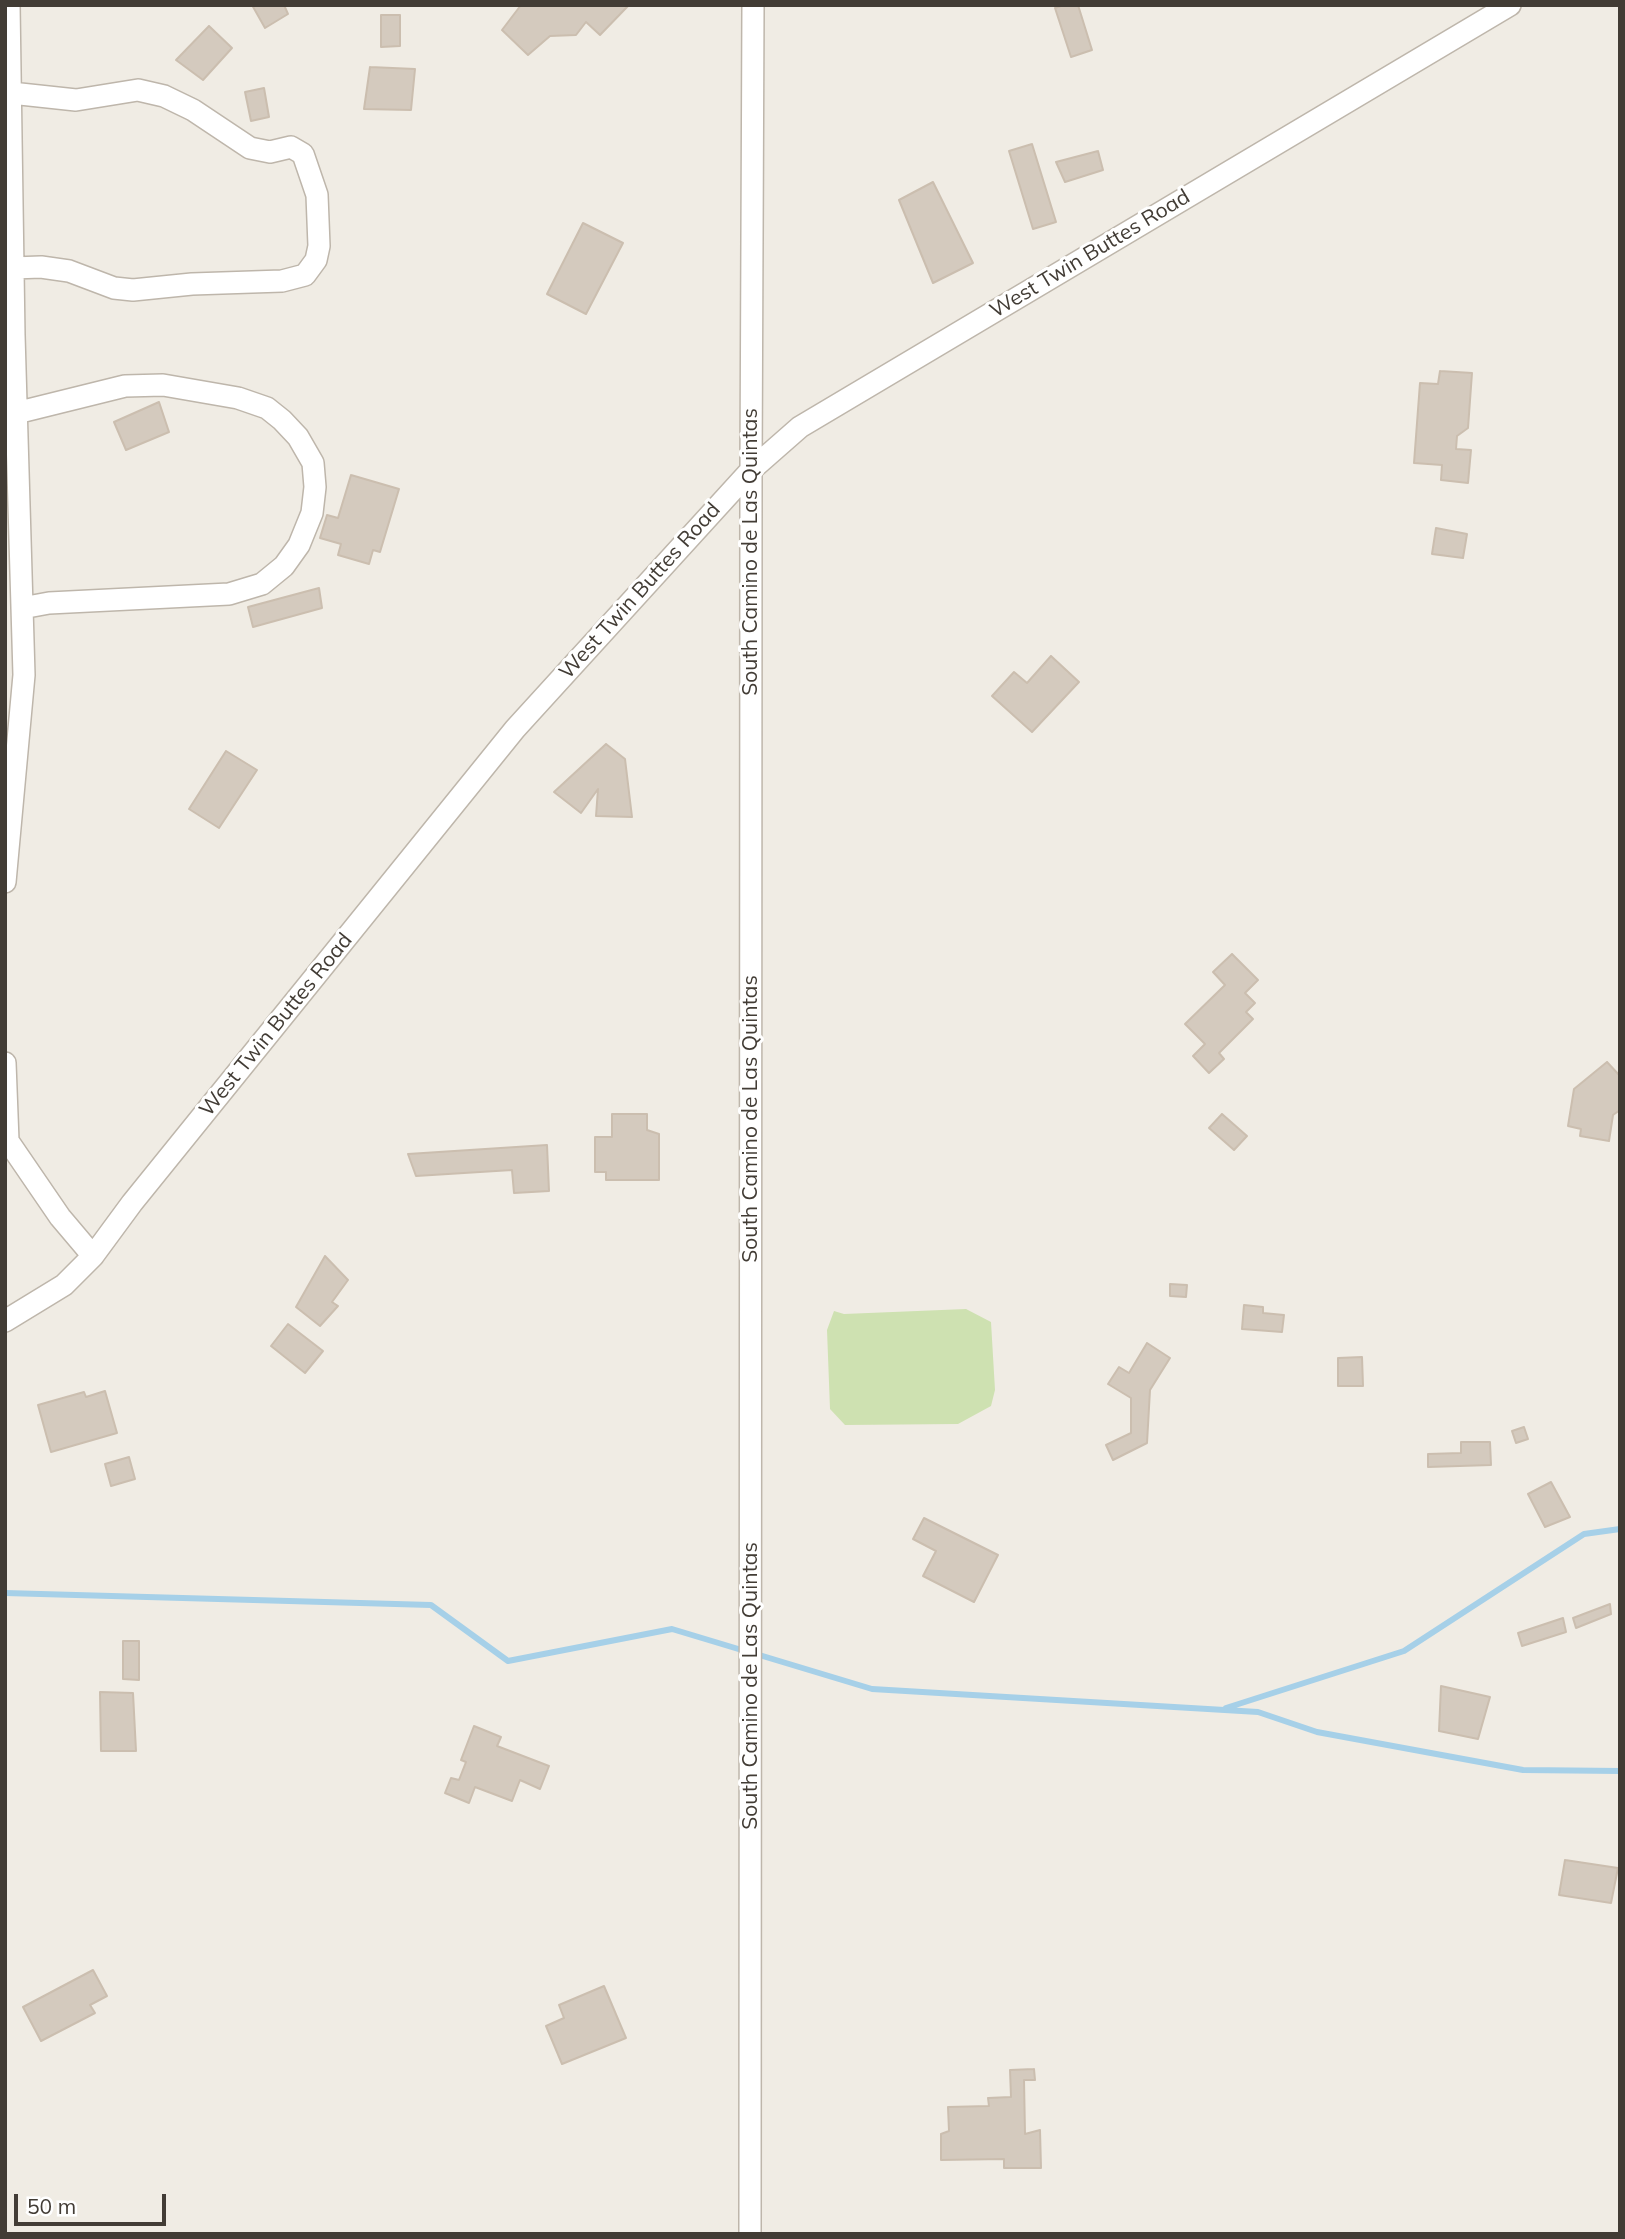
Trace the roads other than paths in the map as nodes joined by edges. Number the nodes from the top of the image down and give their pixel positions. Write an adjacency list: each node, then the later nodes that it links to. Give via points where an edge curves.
1 (9, 5): 4 (street)
2 (753, 5): 7 (street, South Camino de Las Quintas)
3 (1510, 5): 7 (street, West Twin Buttes Road, via 800,427)
4 (10, 93): 5 (street); 5 (street, via 76,100 138,90 193,110 250,148 270,152 290,147 303,154 317,195 318,246 316,260 305,275 282,281 133,290 69,271)
5 (13, 268): 6 (street)
6 (16, 413): 8 (street); 8 (street, via 125,386 163,385 238,398 267,408 298,438 313,463 315,487 312,513 299,545 284,566 262,584 229,594)
7 (751, 470): 11 (street, West Twin Buttes Road, via 515,729); 13 (street, South Camino de Las Quintas)
8 (22, 608): 9 (street, via 24,675)
9 (5, 882)
10 (5, 1063): 11 (street, via 8,1141)
11 (93, 1256): 12 (street, West Twin Buttes Road, via 64,1285)
12 (5, 1321)
13 (750, 2234)

